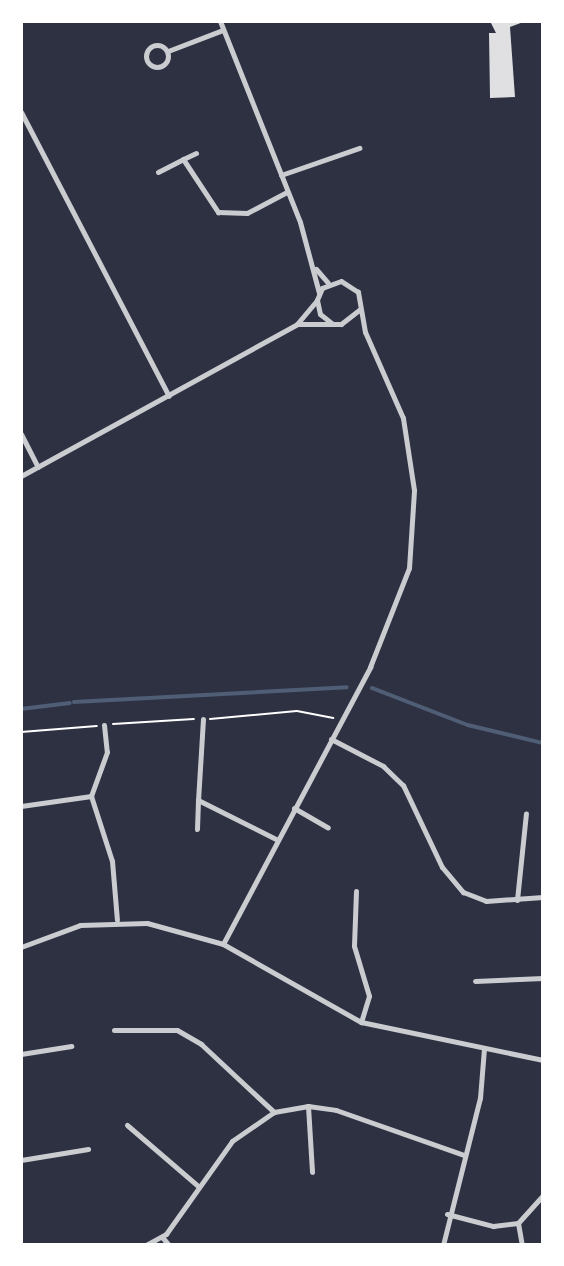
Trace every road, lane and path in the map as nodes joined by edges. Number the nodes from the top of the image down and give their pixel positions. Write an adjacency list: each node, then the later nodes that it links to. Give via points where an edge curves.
1 (220, 21): 2 (street)
2 (223, 30): 3 (street); 9 (street)
3 (168, 51): 3 (street, via 162,66 147,60 155,45)
4 (21, 113): 20 (street)
5 (359, 148): 9 (street)
6 (196, 153): 7 (street)
7 (183, 159): 8 (street); 10 (street, via 218,212 247,212)
8 (158, 172)
9 (281, 175): 10 (street)
10 (287, 192): 11 (street)
11 (316, 269): 12 (street); 13 (street)
12 (328, 283): 13 (street); 15 (street, via 349,283)
13 (319, 293): 14 (street)
14 (317, 300): 17 (street); 18 (street, via 320,314)
15 (360, 306): 16 (street); 19 (street)
16 (351, 321): 18 (street); 19 (street)
17 (296, 324): 18 (street); 20 (street)
18 (333, 324)
19 (365, 332): 25 (street, via 404,423 413,539 395,615)
20 (169, 396): 22 (street)
21 (21, 434): 22 (street)
22 (38, 467): 23 (street)
23 (21, 476)
24 (203, 719): 25 (path, via 297,711); 26 (path); 30 (street)
25 (342, 719): 28 (street)
26 (104, 725): 27 (path); 29 (street, via 107,752)
27 (21, 732)
28 (331, 740): 32 (street); 39 (street, via 383,766 402,785 442,867 463,892 486,901)
29 (91, 796): 31 (street); 40 (street, via 112,861)
30 (198, 800): 35 (street); 36 (street)
31 (21, 806)
32 (294, 808): 34 (street); 36 (street)
33 (526, 813): 39 (street)
34 (328, 828)
35 (197, 829)
36 (276, 839): 41 (street)
37 (356, 891): 45 (street, via 354,946 369,996)
38 (543, 897): 39 (street)
39 (517, 900)
40 (117, 920): 41 (street); 42 (street)
41 (223, 944): 45 (street)
42 (21, 947)
43 (543, 978): 44 (street)
44 (475, 981)
45 (361, 1022): 48 (street)
46 (114, 1030): 52 (street, via 177,1030 201,1044)
47 (71, 1046): 49 (street)
48 (484, 1048): 50 (street); 55 (street, via 480,1098)
49 (21, 1054)
50 (543, 1060)
51 (308, 1106): 52 (street); 55 (street); 57 (street)
52 (275, 1112): 58 (street, via 232,1142)
53 (127, 1125): 58 (street)
54 (88, 1149): 56 (street)
55 (464, 1155): 60 (street)
56 (21, 1160)
57 (312, 1172)
58 (199, 1186): 62 (street)
59 (543, 1195): 61 (street)
60 (447, 1214): 61 (street, via 494,1226); 65 (street)
61 (518, 1223): 66 (street)
62 (162, 1237): 63 (street); 64 (street)
63 (146, 1245)
64 (169, 1245)
65 (443, 1245)
66 (522, 1245)

